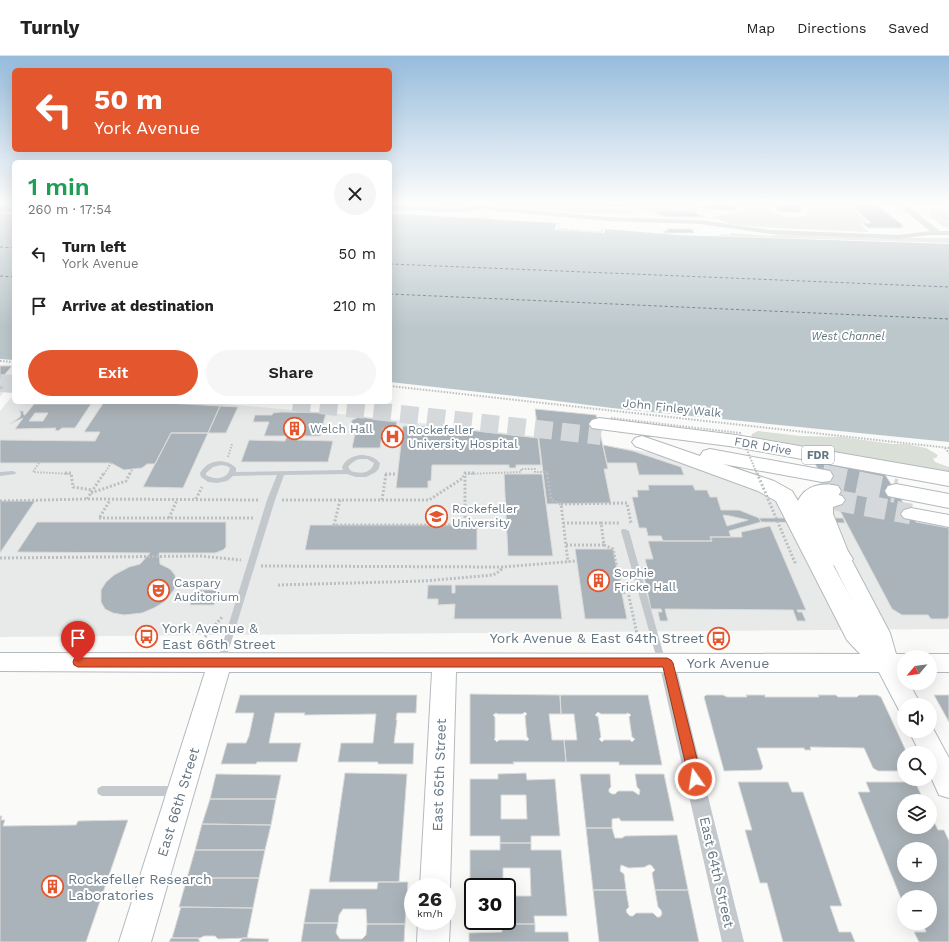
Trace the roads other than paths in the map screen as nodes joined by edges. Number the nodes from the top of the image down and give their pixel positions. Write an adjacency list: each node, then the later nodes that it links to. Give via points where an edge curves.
1 (686, 435): 2 (highway, FDR Drive / FDR, via 604,426); 8 (highway, FDR Drive / FDR, via 736,441); 9 (highway, via 735,447)
2 (642, 442): 9 (highway, FDR Drive / FDR); 22 (highway, via 766,486 784,496 856,633)
3 (348, 472): 7 (lane)
4 (13, 473): 5 (lane)
5 (0, 474)
6 (232, 474): 6 (lane, via 234,467 216,463 207,467 203,476 210,481 218,481 227,479); 7 (lane)
7 (282, 474): 18 (lane, via 271,500)
8 (949, 479)
9 (825, 482): 16 (highway, via 808,504)
10 (949, 494): 11 (highway, via 931,488)
11 (900, 496): 12 (highway); 13 (highway); 14 (main road)
12 (949, 501)
13 (949, 511)
14 (949, 521)
15 (625, 532): 21 (lane)
16 (841, 559): 22 (main road)
17 (0, 662): 18 (main road, York Avenue)
18 (220, 662): 20 (main road, York Avenue); 28 (main road, East 66th Street)
19 (949, 662): 23 (main road)
20 (444, 663): 21 (main road, York Avenue); 29 (main road, East 65th Street)
21 (665, 663): 22 (main road, York Avenue); 33 (street, East 64th Street)
22 (895, 663): 24 (main road)
23 (937, 663)
24 (907, 698)
25 (925, 738): 26 (main road)
26 (949, 786)
27 (102, 791): 28 (lane)
28 (181, 792): 31 (main road, East 66th Street)
29 (435, 878)
30 (434, 930): 32 (main road)
31 (135, 942)
32 (433, 942)
33 (733, 942)

